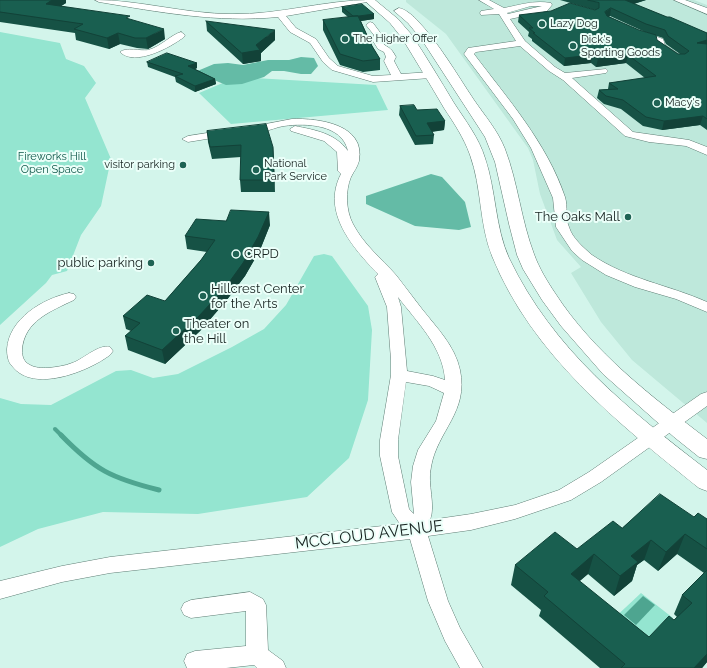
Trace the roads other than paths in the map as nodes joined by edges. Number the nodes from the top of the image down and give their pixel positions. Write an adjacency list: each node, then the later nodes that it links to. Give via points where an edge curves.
1 (99, 0): 7 (street, via 218,17)
2 (368, 0): 7 (street); 17 (main road, via 405,32)
3 (385, 0): 31 (main road, via 412,21 426,38 495,142 508,178 524,251 531,268 560,313 589,349 621,381)
4 (483, 0): 9 (street, via 496,6)
5 (678, 0): 6 (street)
6 (707, 11)
7 (280, 13): 19 (street, via 293,30 313,41 334,68 373,80)
8 (484, 13): 9 (street)
9 (504, 14): 13 (street)
10 (370, 25): 19 (street, via 378,34 377,40 381,47 388,50 389,60)
11 (628, 29): 15 (street, via 658,40 660,46)
12 (181, 35): 14 (street, via 157,51 134,54)
13 (522, 42): 18 (street); 26 (street, via 471,50 469,54 518,118 537,148 559,198 562,227 570,240 587,258 611,272 681,296)
14 (125, 52)
15 (680, 59)
16 (603, 70): 18 (street)
17 (431, 75): 19 (street); 32 (main road, via 479,157 500,255 519,295 536,321 574,367)
18 (563, 76): 23 (street, via 629,134 688,143)
19 (398, 78)
20 (259, 129): 24 (street, via 307,131 330,140 343,151 346,175 341,202 343,215 352,234)
21 (239, 132): 22 (street)
22 (188, 139)
23 (707, 152)
24 (379, 268): 28 (street, via 394,307); 29 (street, via 390,277 444,347 452,370)
25 (69, 297): 27 (street, via 46,308 27,322 16,339 13,351 16,362 22,368 33,372 53,373 86,364)
26 (707, 308)
27 (105, 351)
28 (399, 375): 29 (street, via 433,381); 35 (street, via 389,440 390,456 401,512)
29 (453, 390): 35 (street, via 444,421 427,450 422,466 420,482 424,513)
30 (707, 398): 31 (street, MCCLOUD AVENUE)
31 (672, 424): 32 (street, MCCLOUD AVENUE); 33 (main road)
32 (652, 438): 34 (main road); 35 (street, MCCLOUD AVENUE, via 565,494 516,512)
33 (707, 451)
34 (707, 482)
35 (417, 530): 36 (street, MCCLOUD AVENUE, via 110,565); 41 (street, via 438,601 452,634)
36 (0, 590)
37 (191, 609): 38 (street, via 250,601 256,605)
38 (258, 655): 39 (street); 40 (street)
39 (195, 661)
40 (275, 668)
41 (472, 668)

